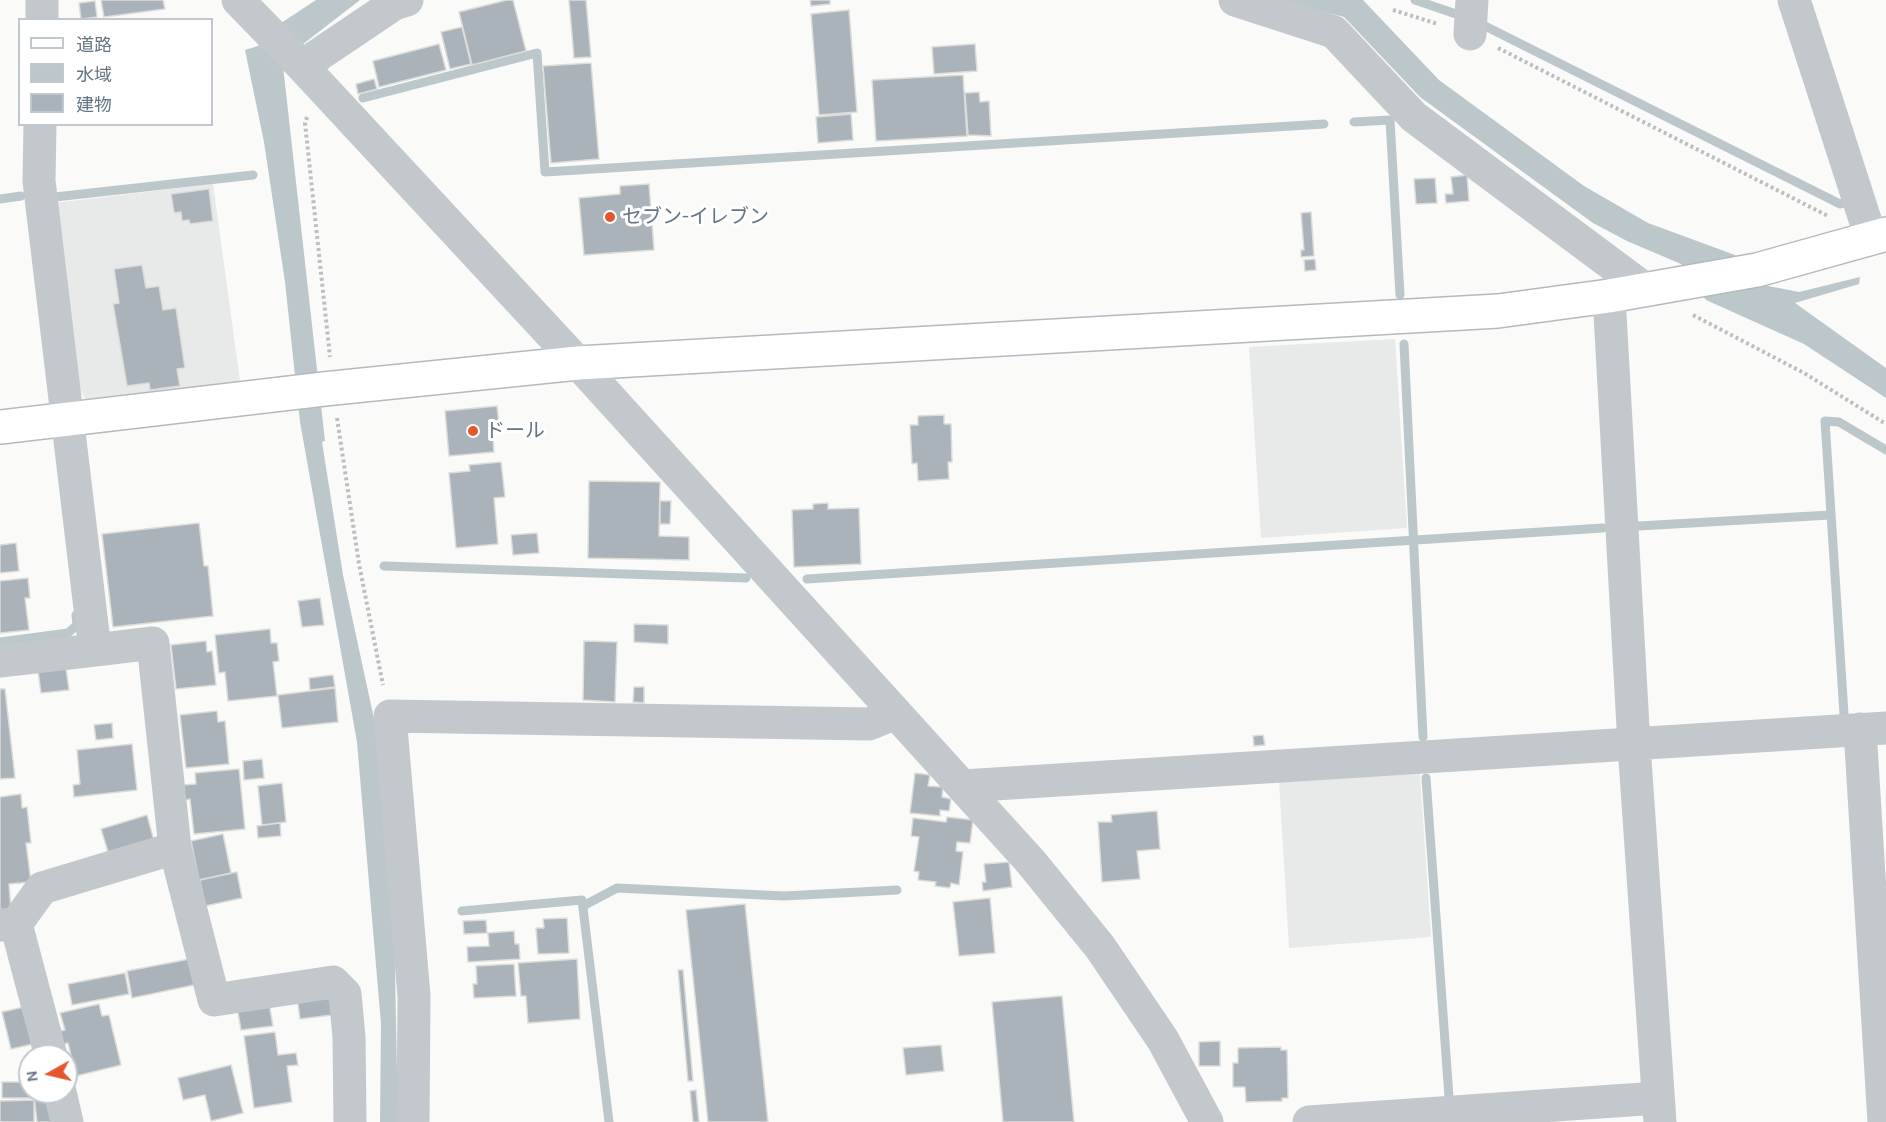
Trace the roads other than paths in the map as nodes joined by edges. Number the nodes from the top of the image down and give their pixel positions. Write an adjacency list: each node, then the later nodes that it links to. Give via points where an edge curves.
1 (42, 0): 7 (street)
2 (238, 0): 9 (street)
3 (407, 0): 9 (street, via 394,4)
4 (1235, 0): 12 (street, via 1334,32 1414,117)
5 (1472, 0): 8 (street)
6 (1794, 0): 11 (street)
7 (42, 18)
8 (1470, 34)
9 (304, 69): 14 (street)
10 (40, 126): 15 (street, via 39,181)
11 (1879, 236): 12 (street, via 1757,270 1684,297)
12 (1645, 289): 13 (street)
13 (1609, 296): 14 (street, via 1498,311); 21 (street)
14 (578, 363): 15 (street); 19 (street)
15 (69, 419): 16 (street); 17 (street)
16 (0, 427)
17 (95, 650): 18 (street); 23 (street, via 153,643)
18 (0, 661)
19 (896, 713): 22 (street); 30 (street, via 869,724 390,716 414,996)
20 (1873, 729): 21 (street); 33 (street)
21 (1635, 745): 22 (street); 27 (street)
22 (963, 786): 31 (street, via 1100,947 1163,1040)
23 (175, 848): 24 (street, via 42,888); 29 (street, via 214,1000 333,982 345,994)
24 (8, 925): 25 (street)
25 (47, 1044)
26 (63, 1104): 28 (street)
27 (1659, 1110): 32 (street)
28 (67, 1122)
29 (350, 1122)
30 (413, 1122)
31 (1207, 1122)
32 (1309, 1122)
33 (1884, 1122)

